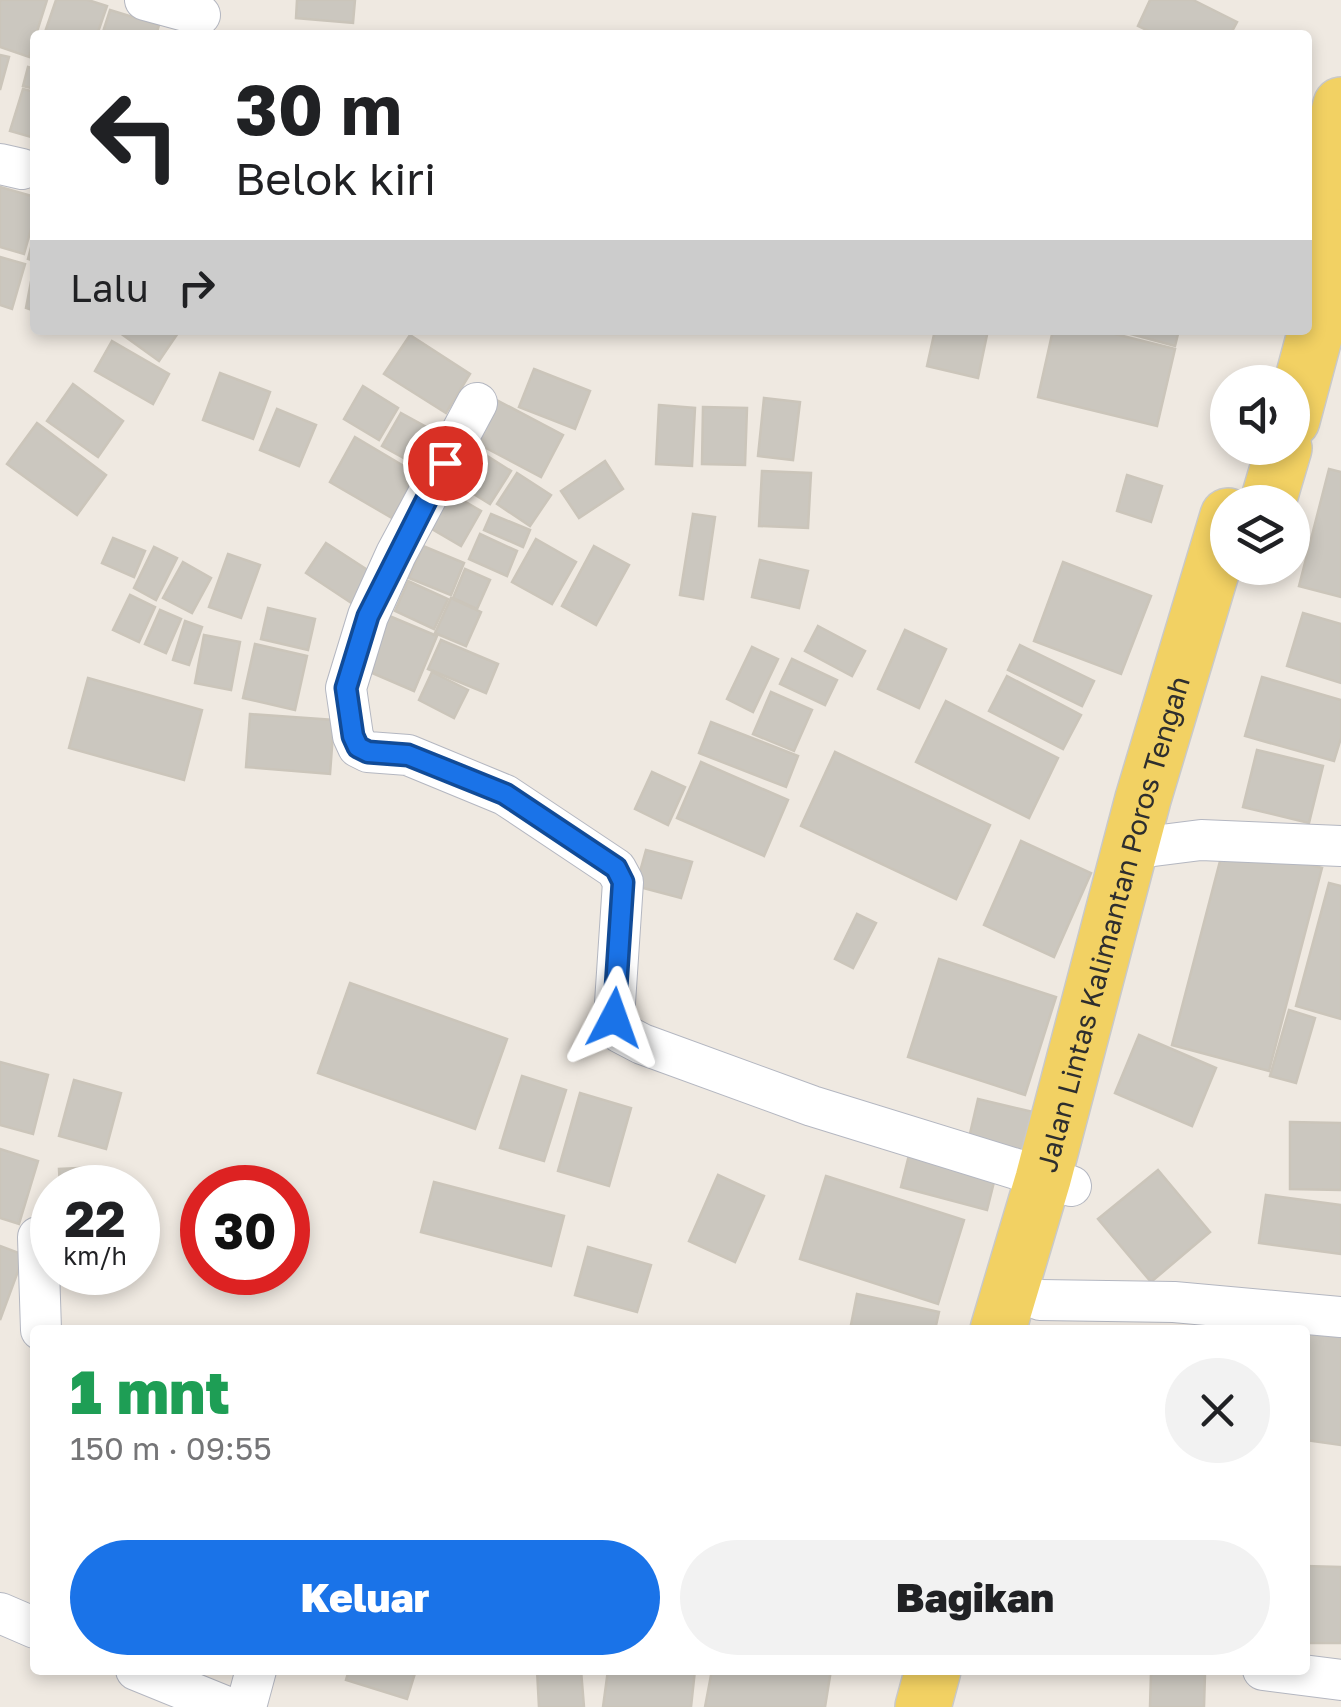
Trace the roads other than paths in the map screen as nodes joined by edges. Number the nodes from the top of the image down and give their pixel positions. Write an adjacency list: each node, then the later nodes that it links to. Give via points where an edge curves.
1 (145, 0): 2 (street)
2 (200, 15)
3 (1341, 104): 4 (main road)
4 (1312, 210)
5 (1341, 237): 8 (main road)
6 (1278, 335): 7 (main road)
7 (1270, 365)
8 (1307, 365)
9 (477, 403): 14 (street, via 368,616 346,688 358,747 408,755 491,788 616,868 623,882 614,1018 621,1032 812,1106)
10 (1211, 585): 12 (main road, Jalan Lintas Kalimantan Poros Tengah)
11 (1242, 585): 12 (main road, Jalan Lintas Kalimantan Poros Tengah)
12 (1148, 846): 13 (street, via 1247,840); 14 (main road, Jalan Lintas Kalimantan Poros Tengah)
13 (1341, 846)
14 (1057, 1183): 17 (main road, Jalan Lintas Kalimantan Poros Tengah)
15 (40, 1295): 18 (street)
16 (1341, 1317): 17 (street, via 1174,1302)
17 (1023, 1320)
18 (41, 1325)
19 (148, 1675): 25 (street)
20 (255, 1675): 26 (street)
21 (899, 1675): 27 (main road)
22 (933, 1675): 28 (main road)
23 (1302, 1675): 24 (street)
24 (1341, 1680)
25 (228, 1707)
26 (246, 1707)
27 (890, 1707)
28 (923, 1707)

